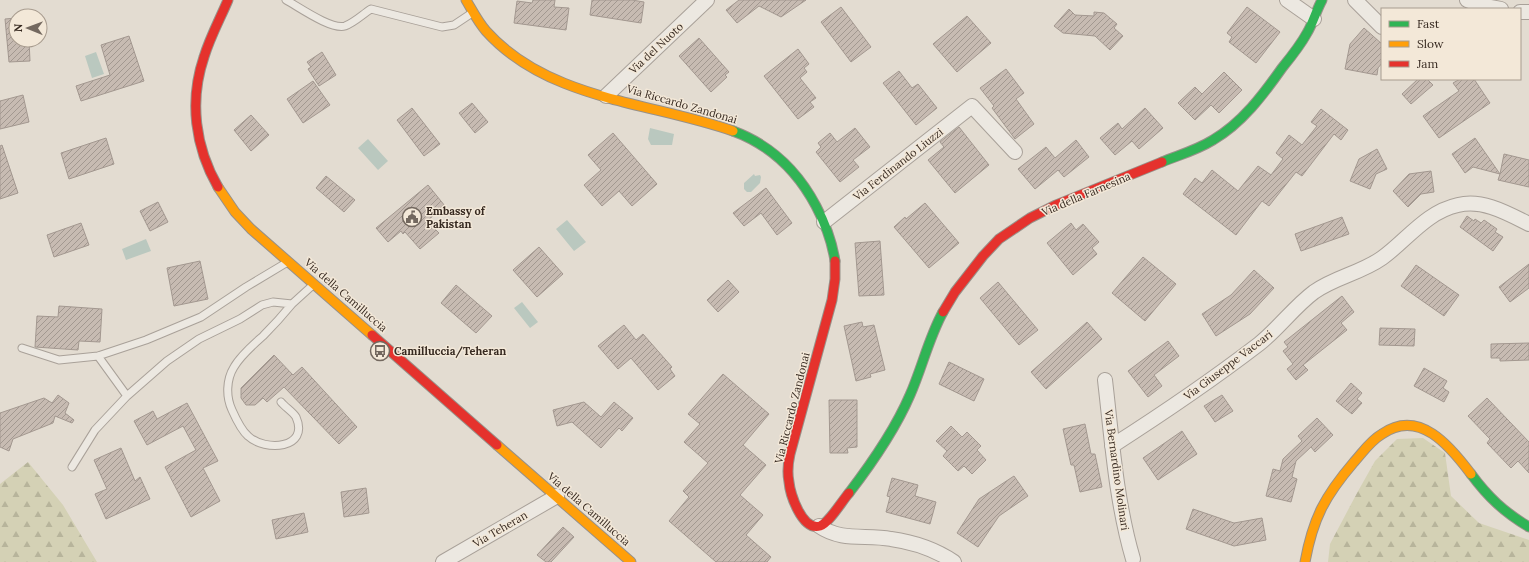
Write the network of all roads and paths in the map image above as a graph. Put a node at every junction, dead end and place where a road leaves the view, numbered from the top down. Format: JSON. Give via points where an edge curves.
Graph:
{"nodes":[{"id":1,"x":228,"y":0,"type":"edge"},
{"id":2,"x":286,"y":0,"type":"edge"},
{"id":3,"x":466,"y":0,"type":"edge"},
{"id":4,"x":707,"y":0,"type":"edge"},
{"id":5,"x":1287,"y":0,"type":"edge"},
{"id":6,"x":1322,"y":0,"type":"edge"},
{"id":7,"x":1355,"y":0,"type":"edge"},
{"id":8,"x":1467,"y":0,"type":"edge"},
{"id":9,"x":1497,"y":8,"type":"edge"},
{"id":10,"x":472,"y":13,"type":"junction"},
{"id":11,"x":1314,"y":19,"type":"junction"},
{"id":12,"x":1381,"y":26,"type":"edge"},
{"id":13,"x":606,"y":96,"type":"junction"},
{"id":14,"x":1015,"y":152,"type":"dead end"},
{"id":15,"x":824,"y":222,"type":"junction"},
{"id":16,"x":1529,"y":224,"type":"edge"},
{"id":17,"x":288,"y":262,"type":"junction"},
{"id":18,"x":314,"y":284,"type":"junction"},
{"id":19,"x":292,"y":304,"type":"junction"},
{"id":20,"x":22,"y":348,"type":"dead end"},
{"id":21,"x":98,"y":356,"type":"junction"},
{"id":22,"x":1105,"y":380,"type":"dead end"},
{"id":23,"x":127,"y":396,"type":"junction"},
{"id":24,"x":281,"y":402,"type":"dead end"},
{"id":25,"x":1112,"y":446,"type":"junction"},
{"id":26,"x":72,"y":467,"type":"dead end"},
{"id":27,"x":557,"y":496,"type":"junction"},
{"id":28,"x":819,"y":526,"type":"junction"},
{"id":29,"x":1529,"y":527,"type":"edge"},
{"id":30,"x":1132,"y":559,"type":"dead end"},
{"id":31,"x":443,"y":562,"type":"edge"},
{"id":32,"x":631,"y":562,"type":"edge"},
{"id":33,"x":954,"y":562,"type":"edge"},
{"id":34,"x":1305,"y":562,"type":"edge"}],
"edges":[{"from":1,"to":17,"type":"street","name":"Via della Camilluccia","via":[[197,78],[194,113],[197,133],[209,169],[226,201],[241,219]]},
{"from":2,"to":10,"type":"lane","via":[[338,26],[347,25],[371,9],[442,27],[454,25]]},
{"from":3,"to":10,"type":"street","name":"Via Riccardo Zandonai"},
{"from":4,"to":13,"type":"street","name":"Via del Nuoto"},
{"from":5,"to":11,"type":"street"},
{"from":6,"to":11,"type":"street","name":"Via della Farnesina"},
{"from":7,"to":12,"type":"street"},
{"from":8,"to":9,"type":"street"},
{"from":10,"to":13,"type":"street","name":"Via Riccardo Zandonai","via":[[503,48],[522,63],[558,82]]},
{"from":11,"to":28,"type":"street","name":"Via della Farnesina","via":[[1287,62],[1257,102],[1240,121],[1219,137],[1041,212],[999,239],[964,280],[948,305],[910,395],[882,447],[827,521]]},
{"from":13,"to":15,"type":"street","name":"Via Riccardo Zandonai","via":[[724,128],[762,144],[797,175]]},
{"from":14,"to":15,"type":"street","name":"Via Ferdinando Liuzzi","via":[[972,106]]},
{"from":15,"to":28,"type":"street","name":"Via Riccardo Zandonai","via":[[834,254],[834,295],[790,454],[788,475],[792,498],[801,514],[808,524]]},
{"from":16,"to":25,"type":"street","name":"Via Giuseppe Vaccari","via":[[1475,203],[1458,205],[1436,213],[1374,263],[1315,292],[1273,332],[1244,355]]},
{"from":17,"to":18,"type":"street","name":"Via della Camilluccia"},
{"from":17,"to":21,"type":"lane","via":[[201,317],[146,340]]},
{"from":18,"to":19,"type":"lane"},
{"from":18,"to":27,"type":"street","name":"Via della Camilluccia"},
{"from":19,"to":23,"type":"lane","via":[[273,302],[262,306],[199,339],[167,361]]},
{"from":19,"to":24,"type":"lane","via":[[234,367],[227,394],[237,420],[249,436],[262,444],[284,445],[298,435],[295,416]]},
{"from":20,"to":21,"type":"lane","via":[[59,360]]},
{"from":21,"to":23,"type":"lane"},
{"from":22,"to":25,"type":"street","name":"Via Bernardino Molinari"},
{"from":23,"to":26,"type":"lane","via":[[95,430]]},
{"from":25,"to":30,"type":"street","name":"Via Bernardino Molinari","via":[[1123,522]]},
{"from":27,"to":31,"type":"street","name":"Via Teheran"},
{"from":27,"to":32,"type":"street","name":"Via della Camilluccia"},
{"from":28,"to":33,"type":"street","via":[[835,535],[891,538],[927,548]]},
{"from":29,"to":34,"type":"street","via":[[1512,518],[1498,506],[1450,448],[1434,433],[1416,426],[1397,426],[1384,431],[1370,444],[1326,499],[1314,524]]}]}
